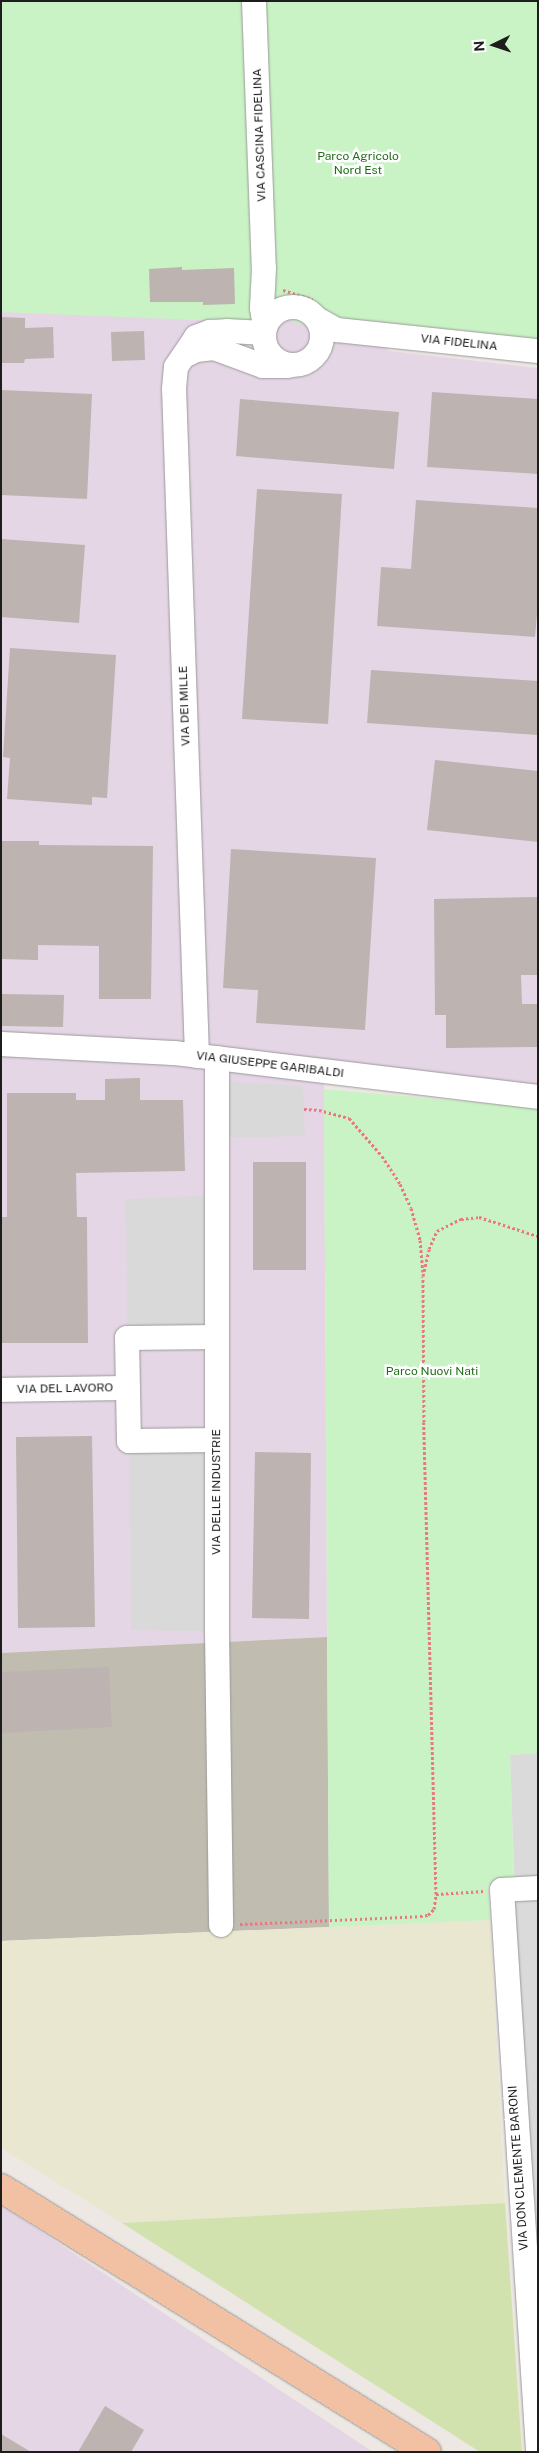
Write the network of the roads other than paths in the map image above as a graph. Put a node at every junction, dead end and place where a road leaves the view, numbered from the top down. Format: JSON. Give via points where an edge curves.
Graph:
{"nodes":[{"id":1,"x":254,"y":1,"type":"edge"},
{"id":2,"x":271,"y":277,"type":"junction"},
{"id":3,"x":311,"y":309,"type":"junction"},
{"id":4,"x":264,"y":330,"type":"junction"},
{"id":5,"x":381,"y":335,"type":"junction"},
{"id":6,"x":538,"y":351,"type":"edge"},
{"id":7,"x":180,"y":358,"type":"junction"},
{"id":8,"x":306,"y":360,"type":"junction"},
{"id":9,"x":1,"y":1044,"type":"edge"},
{"id":10,"x":207,"y":1057,"type":"junction"},
{"id":11,"x":538,"y":1097,"type":"edge"},
{"id":12,"x":217,"y":1336,"type":"junction"},
{"id":13,"x":128,"y":1388,"type":"junction"},
{"id":14,"x":1,"y":1390,"type":"edge"},
{"id":15,"x":217,"y":1440,"type":"junction"},
{"id":16,"x":538,"y":1888,"type":"edge"},
{"id":17,"x":221,"y":1925,"type":"road end"},
{"id":18,"x":1,"y":2188,"type":"edge"},
{"id":19,"x":537,"y":2448,"type":"edge"},
{"id":20,"x":427,"y":2452,"type":"edge"}],
"edges":[{"from":1,"to":2,"type":"street","name":"VIA CASCINA FIDELINA"},
{"from":2,"to":3,"type":"street","name":"VIA CASCINA FIDELINA","via":[[272,292],[280,299]]},
{"from":2,"to":4,"type":"street","name":"VIA CASCINA FIDELINA","via":[[262,308]]},
{"from":3,"to":4,"type":"street","via":[[282,309],[274,313]]},
{"from":3,"to":5,"type":"street","name":"VIA FIDELINA","via":[[337,330]]},
{"from":3,"to":8,"type":"street","via":[[322,327],[323,337]]},
{"from":4,"to":7,"type":"street","name":"VIA DEI MILLE","via":[[210,332],[196,337]]},
{"from":4,"to":8,"type":"street","via":[[264,342],[272,358],[279,363]]},
{"from":5,"to":6,"type":"street","name":"VIA FIDELINA"},
{"from":5,"to":8,"type":"street","name":"VIA FIDELINA","via":[[347,343]]},
{"from":7,"to":8,"type":"street","via":[[196,350],[214,348],[263,366]]},
{"from":7,"to":10,"type":"street","name":"VIA DEI MILLE","via":[[174,389]]},
{"from":9,"to":10,"type":"street","name":"VIA GIUSEPPE GARIBALDI"},
{"from":10,"to":11,"type":"street","name":"VIA GIUSEPPE GARIBALDI"},
{"from":10,"to":12,"type":"street","name":"VIA DELLE INDUSTRIE"},
{"from":12,"to":13,"type":"street","via":[[128,1338]]},
{"from":12,"to":15,"type":"street","name":"VIA DELLE INDUSTRIE"},
{"from":13,"to":14,"type":"street","name":"VIA DEL LAVORO"},
{"from":13,"to":15,"type":"street","via":[[129,1441]]},
{"from":15,"to":17,"type":"street","name":"VIA DELLE INDUSTRIE"},
{"from":16,"to":19,"type":"street","name":"VIA DON CLEMENTE BARONI","via":[[502,1890]]},
{"from":18,"to":20,"type":"main road"}]}
